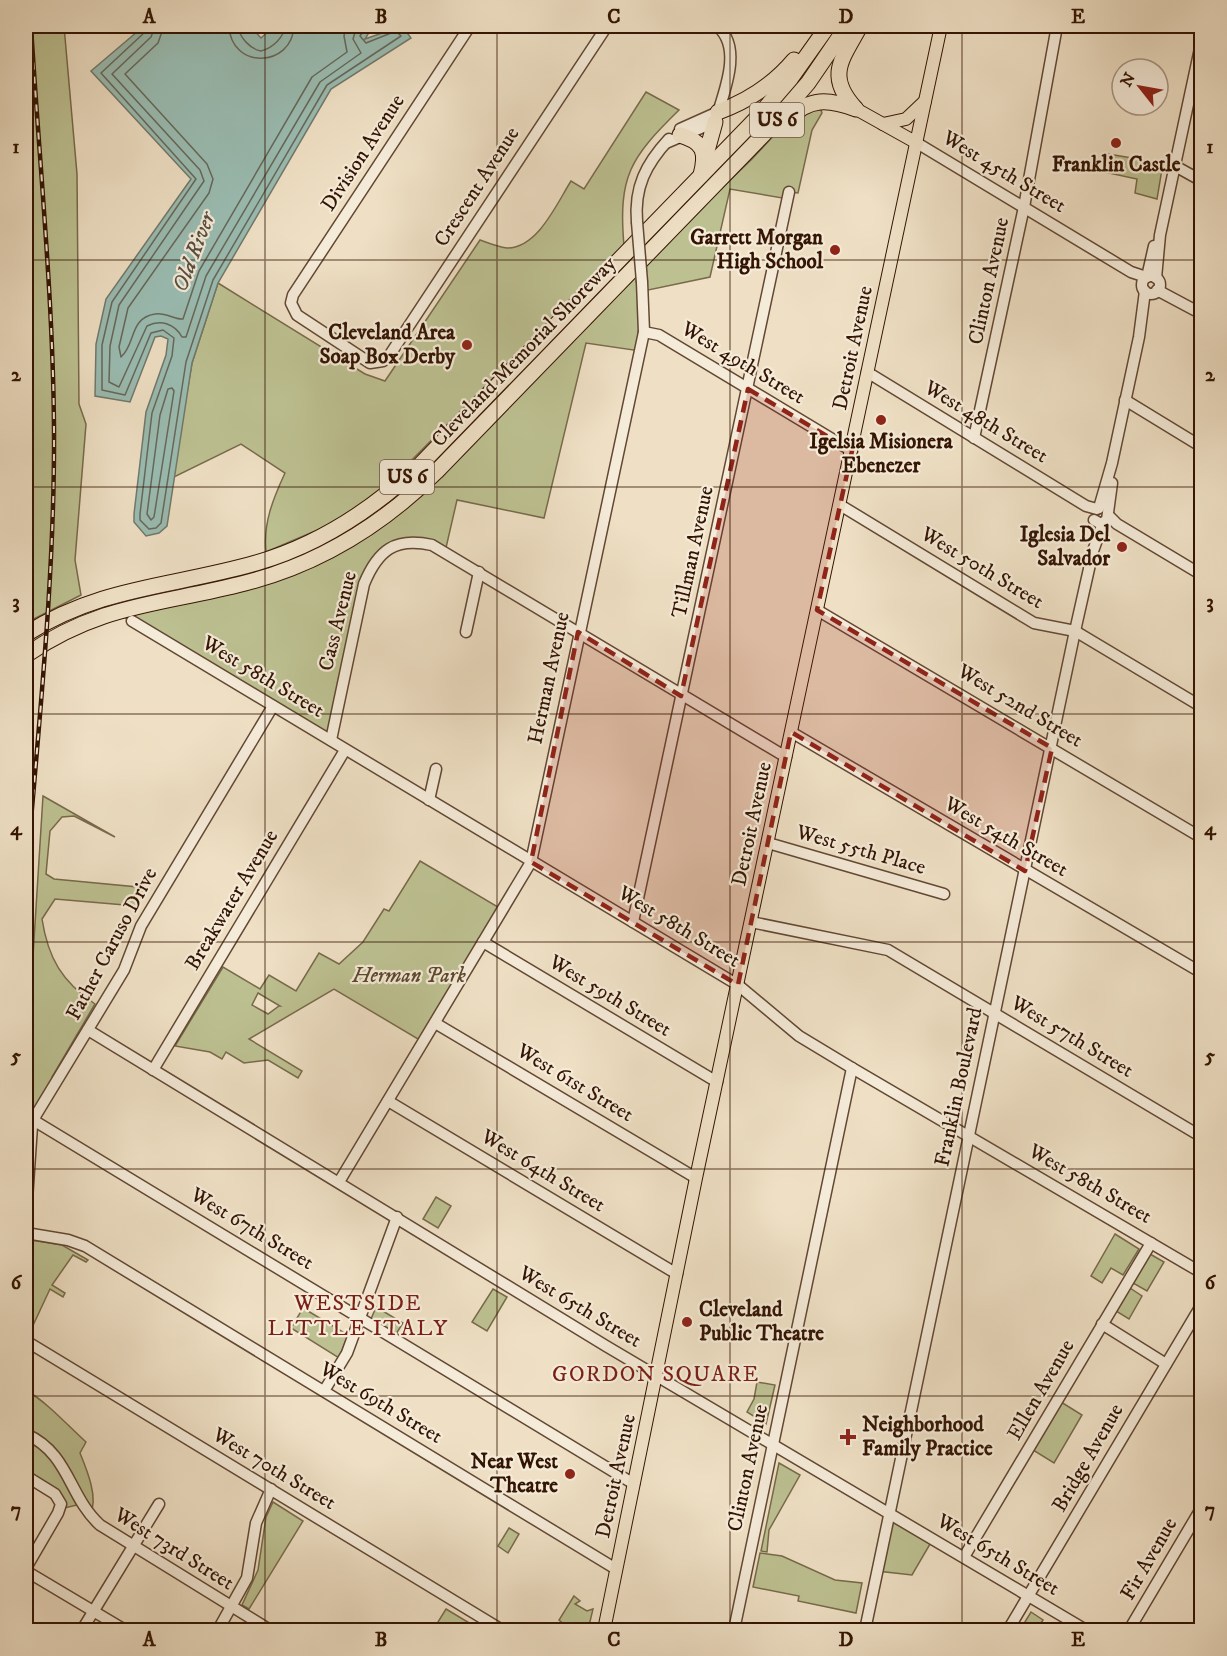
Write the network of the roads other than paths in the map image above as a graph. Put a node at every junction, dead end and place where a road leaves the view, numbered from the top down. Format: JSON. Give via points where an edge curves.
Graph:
{"nodes":[{"id":1,"x":470,"y":26,"type":"edge"},
{"id":2,"x":607,"y":26,"type":"edge"},
{"id":3,"x":717,"y":26,"type":"edge"},
{"id":4,"x":818,"y":26,"type":"edge"},
{"id":5,"x":828,"y":26,"type":"edge"},
{"id":6,"x":847,"y":26,"type":"edge"},
{"id":7,"x":860,"y":26,"type":"edge"},
{"id":8,"x":941,"y":26,"type":"edge"},
{"id":9,"x":1057,"y":26,"type":"edge"},
{"id":10,"x":1202,"y":39,"type":"edge"},
{"id":11,"x":926,"y":100,"type":"junction"},
{"id":12,"x":856,"y":109,"type":"junction"},
{"id":13,"x":717,"y":117,"type":"junction"},
{"id":14,"x":883,"y":124,"type":"junction"},
{"id":15,"x":680,"y":135,"type":"junction"},
{"id":16,"x":666,"y":143,"type":"junction"},
{"id":17,"x":917,"y":143,"type":"junction"},
{"id":18,"x":705,"y":158,"type":"junction"},
{"id":19,"x":1175,"y":166,"type":"junction"},
{"id":20,"x":700,"y":177,"type":"junction"},
{"id":21,"x":1202,"y":181,"type":"edge"},
{"id":22,"x":789,"y":192,"type":"dead end"},
{"id":23,"x":696,"y":205,"type":"junction"},
{"id":24,"x":1024,"y":207,"type":"junction"},
{"id":25,"x":1150,"y":284,"type":"junction"},
{"id":26,"x":1202,"y":314,"type":"edge"},
{"id":27,"x":644,"y":332,"type":"junction"},
{"id":28,"x":375,"y":363,"type":"joint"},
{"id":29,"x":867,"y":372,"type":"junction"},
{"id":30,"x":748,"y":389,"type":"junction"},
{"id":31,"x":1125,"y":399,"type":"junction"},
{"id":32,"x":974,"y":438,"type":"junction"},
{"id":33,"x":1202,"y":447,"type":"edge"},
{"id":34,"x":852,"y":451,"type":"junction"},
{"id":35,"x":840,"y":506,"type":"junction"},
{"id":36,"x":1099,"y":514,"type":"junction"},
{"id":37,"x":478,"y":572,"type":"junction"},
{"id":38,"x":1202,"y":575,"type":"edge"},
{"id":39,"x":817,"y":609,"type":"junction"},
{"id":40,"x":132,"y":621,"type":"dead end"},
{"id":41,"x":1076,"y":631,"type":"junction"},
{"id":42,"x":466,"y":632,"type":"dead end"},
{"id":43,"x":578,"y":632,"type":"junction"},
{"id":44,"x":26,"y":634,"type":"edge"},
{"id":45,"x":26,"y":655,"type":"edge"},
{"id":46,"x":681,"y":696,"type":"junction"},
{"id":47,"x":273,"y":706,"type":"junction"},
{"id":48,"x":1202,"y":707,"type":"edge"},
{"id":49,"x":791,"y":732,"type":"junction"},
{"id":50,"x":331,"y":740,"type":"junction"},
{"id":51,"x":1052,"y":748,"type":"junction"},
{"id":52,"x":345,"y":750,"type":"junction"},
{"id":53,"x":786,"y":757,"type":"junction"},
{"id":54,"x":436,"y":769,"type":"dead end"},
{"id":55,"x":429,"y":800,"type":"junction"},
{"id":56,"x":1202,"y":838,"type":"edge"},
{"id":57,"x":768,"y":843,"type":"junction"},
{"id":58,"x":531,"y":862,"type":"junction"},
{"id":59,"x":1025,"y":871,"type":"junction"},
{"id":60,"x":945,"y":894,"type":"dead end"},
{"id":61,"x":633,"y":922,"type":"junction"},
{"id":62,"x":751,"y":922,"type":"junction"},
{"id":63,"x":483,"y":942,"type":"junction"},
{"id":64,"x":1202,"y":973,"type":"edge"},
{"id":65,"x":738,"y":985,"type":"junction"},
{"id":66,"x":995,"y":1014,"type":"junction"},
{"id":67,"x":435,"y":1023,"type":"junction"},
{"id":68,"x":88,"y":1030,"type":"junction"},
{"id":69,"x":852,"y":1068,"type":"junction"},
{"id":70,"x":153,"y":1070,"type":"junction"},
{"id":71,"x":717,"y":1082,"type":"junction"},
{"id":72,"x":388,"y":1101,"type":"junction"},
{"id":73,"x":33,"y":1120,"type":"junction"},
{"id":74,"x":968,"y":1136,"type":"junction"},
{"id":75,"x":1202,"y":1137,"type":"edge"},
{"id":76,"x":696,"y":1178,"type":"junction"},
{"id":77,"x":339,"y":1182,"type":"junction"},
{"id":78,"x":26,"y":1214,"type":"edge"},
{"id":79,"x":397,"y":1217,"type":"junction"},
{"id":80,"x":26,"y":1233,"type":"edge"},
{"id":81,"x":1151,"y":1243,"type":"junction"},
{"id":82,"x":1202,"y":1273,"type":"edge"},
{"id":83,"x":677,"y":1274,"type":"junction"},
{"id":84,"x":1202,"y":1304,"type":"edge"},
{"id":85,"x":359,"y":1317,"type":"junction"},
{"id":86,"x":1102,"y":1324,"type":"junction"},
{"id":87,"x":26,"y":1341,"type":"edge"},
{"id":88,"x":1166,"y":1364,"type":"junction"},
{"id":89,"x":657,"y":1376,"type":"junction"},
{"id":90,"x":324,"y":1391,"type":"junction"},
{"id":91,"x":26,"y":1434,"type":"edge"},
{"id":92,"x":773,"y":1444,"type":"junction"},
{"id":93,"x":26,"y":1476,"type":"edge"},
{"id":94,"x":634,"y":1484,"type":"junction"},
{"id":95,"x":271,"y":1490,"type":"junction"},
{"id":96,"x":159,"y":1504,"type":"dead end"},
{"id":97,"x":1202,"y":1507,"type":"edge"},
{"id":98,"x":889,"y":1513,"type":"junction"},
{"id":99,"x":133,"y":1547,"type":"junction"},
{"id":100,"x":964,"y":1557,"type":"junction"},
{"id":101,"x":616,"y":1569,"type":"junction"},
{"id":102,"x":26,"y":1570,"type":"edge"},
{"id":103,"x":1028,"y":1597,"type":"junction"},
{"id":104,"x":232,"y":1608,"type":"junction"},
{"id":105,"x":94,"y":1612,"type":"junction"},
{"id":106,"x":82,"y":1630,"type":"edge"},
{"id":107,"x":125,"y":1630,"type":"edge"},
{"id":108,"x":218,"y":1630,"type":"edge"},
{"id":109,"x":270,"y":1630,"type":"edge"},
{"id":110,"x":502,"y":1630,"type":"edge"},
{"id":111,"x":604,"y":1630,"type":"edge"},
{"id":112,"x":734,"y":1630,"type":"edge"},
{"id":113,"x":865,"y":1630,"type":"edge"},
{"id":114,"x":1008,"y":1630,"type":"edge"},
{"id":115,"x":1086,"y":1630,"type":"edge"},
{"id":116,"x":1129,"y":1630,"type":"edge"}],
"edges":[{"from":1,"to":28,"type":"street","name":"Division Avenue","via":[[293,295],[291,303],[297,315]]},
{"from":2,"to":28,"type":"street","name":"Crescent Avenue","via":[[389,356]]},
{"from":3,"to":13,"type":"street","via":[[728,41],[730,55]]},
{"from":4,"to":13,"type":"highway","via":[[794,61],[775,80]]},
{"from":5,"to":20,"type":"highway","name":"Cleveland Memorial Shoreway","number":"US 6","via":[[783,89]]},
{"from":6,"to":23,"type":"highway","name":"Cleveland Memorial Shoreway","number":"US 6","via":[[796,99]]},
{"from":7,"to":12,"type":"highway","via":[[838,74],[842,92]]},
{"from":8,"to":11,"type":"main road","name":"Detroit Avenue"},
{"from":9,"to":24,"type":"street","name":"Clinton Avenue"},
{"from":10,"to":19,"type":"street","name":"Franklin Boulevard"},
{"from":11,"to":14,"type":"main road","via":[[906,120]]},
{"from":11,"to":17,"type":"main road","name":"Detroit Avenue"},
{"from":12,"to":14,"type":"main road","name":"West 45th Street"},
{"from":12,"to":23,"type":"highway","via":[[829,100],[802,107],[751,159]]},
{"from":13,"to":15,"type":"street","name":"Herman Avenue"},
{"from":13,"to":16,"type":"street","name":"Herman Avenue","via":[[684,126]]},
{"from":13,"to":18,"type":"highway"},
{"from":14,"to":17,"type":"main road","name":"West 45th Street"},
{"from":15,"to":16,"type":"street","name":"Herman Avenue"},
{"from":15,"to":18,"type":"highway","via":[[696,142]]},
{"from":16,"to":27,"type":"street","name":"Herman Avenue","bridge":true,"via":[[650,160],[636,204]]},
{"from":17,"to":24,"type":"street","name":"West 45th Street"},
{"from":17,"to":29,"type":"main road","name":"Detroit Avenue"},
{"from":18,"to":20,"type":"highway"},
{"from":19,"to":21,"type":"street"},
{"from":19,"to":25,"type":"street","name":"Franklin Boulevard","via":[[1154,247]]},
{"from":20,"to":44,"type":"highway","name":"Cleveland Memorial Shoreway","number":"US 6","via":[[420,465],[362,513],[321,537],[271,558],[111,594],[73,608]]},
{"from":22,"to":30,"type":"street","name":"Tillman Avenue"},
{"from":23,"to":45,"type":"highway","name":"Cleveland Memorial Shoreway","number":"US 6","via":[[436,472],[406,501],[362,533],[311,561],[272,576],[96,617]]},
{"from":24,"to":25,"type":"street","name":"West 45th Street"},
{"from":24,"to":32,"type":"street","name":"Clinton Avenue"},
{"from":25,"to":26,"type":"street","name":"West 45th Street"},
{"from":25,"to":31,"type":"street","name":"Franklin Boulevard"},
{"from":27,"to":30,"type":"street","name":"West 49th Street","via":[[659,335]]},
{"from":27,"to":43,"type":"street","name":"Herman Avenue"},
{"from":29,"to":32,"type":"street","name":"West 48th Street"},
{"from":29,"to":34,"type":"main road","name":"Detroit Avenue"},
{"from":30,"to":34,"type":"street","name":"West 49th Street"},
{"from":30,"to":46,"type":"street","name":"Tillman Avenue"},
{"from":31,"to":33,"type":"street"},
{"from":31,"to":36,"type":"street","name":"Franklin Boulevard","via":[[1112,463],[1115,467]]},
{"from":32,"to":36,"type":"street","name":"West 48th Street"},
{"from":34,"to":35,"type":"main road","name":"Detroit Avenue"},
{"from":35,"to":39,"type":"main road","name":"Detroit Avenue"},
{"from":35,"to":41,"type":"street","name":"West 50th Street","via":[[1034,622]]},
{"from":36,"to":38,"type":"street","name":"West 48th Street"},
{"from":36,"to":41,"type":"street","name":"Franklin Boulevard"},
{"from":37,"to":42,"type":"street"},
{"from":37,"to":43,"type":"street"},
{"from":37,"to":50,"type":"street","name":"Cass Avenue","via":[[432,545],[418,542],[403,543],[386,551],[371,566]]},
{"from":39,"to":49,"type":"main road","name":"Detroit Avenue"},
{"from":39,"to":51,"type":"street","name":"West 52nd Street"},
{"from":40,"to":47,"type":"street","name":"West 58th Street"},
{"from":41,"to":48,"type":"street","name":"West 50th Street"},
{"from":41,"to":51,"type":"street","name":"Franklin Boulevard"},
{"from":43,"to":46,"type":"street"},
{"from":43,"to":58,"type":"street","name":"Herman Avenue"},
{"from":46,"to":53,"type":"street"},
{"from":46,"to":61,"type":"street","name":"Tillman Avenue"},
{"from":47,"to":50,"type":"street","name":"West 58th Street"},
{"from":47,"to":68,"type":"street","name":"Father Caruso Drive","via":[[141,926],[124,970]]},
{"from":49,"to":53,"type":"main road","name":"Detroit Avenue"},
{"from":49,"to":59,"type":"street","name":"West 54th Street"},
{"from":50,"to":52,"type":"street","name":"West 58th Street"},
{"from":51,"to":56,"type":"street","name":"West 52nd Street"},
{"from":51,"to":59,"type":"street","name":"Franklin Boulevard"},
{"from":52,"to":55,"type":"street","name":"West 58th Street"},
{"from":52,"to":70,"type":"street","name":"Breakwater Avenue"},
{"from":53,"to":57,"type":"main road","name":"Detroit Avenue"},
{"from":54,"to":55,"type":"street"},
{"from":55,"to":58,"type":"street","name":"West 58th Street"},
{"from":57,"to":60,"type":"street","name":"West 55th Place"},
{"from":57,"to":62,"type":"main road","name":"Detroit Avenue"},
{"from":58,"to":61,"type":"street","name":"West 58th Street"},
{"from":58,"to":63,"type":"street","name":"Herman Avenue"},
{"from":59,"to":64,"type":"street","name":"West 54th Street"},
{"from":59,"to":66,"type":"street","name":"Franklin Boulevard"},
{"from":61,"to":65,"type":"street","name":"West 58th Street"},
{"from":62,"to":65,"type":"main road","name":"Detroit Avenue"},
{"from":62,"to":66,"type":"street","name":"West 57th Street","via":[[888,950]]},
{"from":63,"to":67,"type":"street","name":"Herman Avenue"},
{"from":63,"to":71,"type":"street","name":"West 59th Street"},
{"from":65,"to":69,"type":"street","name":"West 58th Street","via":[[799,1036]]},
{"from":65,"to":71,"type":"main road","name":"Detroit Avenue"},
{"from":66,"to":74,"type":"street","name":"Franklin Boulevard"},
{"from":66,"to":75,"type":"street","name":"West 57th Street"},
{"from":67,"to":72,"type":"street","name":"Herman Avenue"},
{"from":67,"to":76,"type":"street","name":"West 61st Street"},
{"from":68,"to":70,"type":"street","name":"West 65th Street"},
{"from":68,"to":73,"type":"street","name":"Father Caruso Drive"},
{"from":69,"to":74,"type":"street","name":"West 58th Street"},
{"from":69,"to":92,"type":"street","name":"Clinton Avenue"},
{"from":70,"to":77,"type":"street","name":"West 65th Street"},
{"from":71,"to":76,"type":"main road","name":"Detroit Avenue"},
{"from":72,"to":77,"type":"street","name":"Herman Avenue"},
{"from":72,"to":83,"type":"street","name":"West 64th Street"},
{"from":73,"to":78,"type":"street","name":"Father Caruso Drive"},
{"from":73,"to":85,"type":"street","name":"West 67th Street"},
{"from":74,"to":81,"type":"street","name":"West 58th Street"},
{"from":74,"to":98,"type":"street","name":"Franklin Boulevard"},
{"from":76,"to":83,"type":"main road","name":"Detroit Avenue"},
{"from":77,"to":79,"type":"street","name":"West 65th Street"},
{"from":79,"to":85,"type":"street"},
{"from":79,"to":89,"type":"street","name":"West 65th Street"},
{"from":80,"to":90,"type":"street","name":"West 69th Street","via":[[86,1246]]},
{"from":81,"to":82,"type":"street","name":"West 58th Street"},
{"from":81,"to":86,"type":"street","name":"Ellen Avenue"},
{"from":83,"to":89,"type":"main road","name":"Detroit Avenue"},
{"from":84,"to":88,"type":"street","name":"Bridge Avenue"},
{"from":85,"to":90,"type":"street","via":[[347,1353]]},
{"from":85,"to":94,"type":"street","name":"West 67th Street"},
{"from":86,"to":88,"type":"street"},
{"from":86,"to":100,"type":"street","name":"Ellen Avenue"},
{"from":87,"to":95,"type":"street","name":"West 70th Street"},
{"from":88,"to":103,"type":"street","name":"Bridge Avenue"},
{"from":89,"to":92,"type":"street","name":"West 65th Street"},
{"from":89,"to":94,"type":"main road","name":"Detroit Avenue"},
{"from":90,"to":101,"type":"street","name":"West 69th Street"},
{"from":91,"to":99,"type":"street","name":"West 73rd Street","via":[[57,1457],[94,1521]]},
{"from":92,"to":98,"type":"street","name":"West 65th Street"},
{"from":92,"to":112,"type":"street","name":"Clinton Avenue"},
{"from":93,"to":102,"type":"street","via":[[55,1494],[61,1504]]},
{"from":94,"to":101,"type":"main road","name":"Detroit Avenue"},
{"from":95,"to":104,"type":"street","via":[[256,1522],[247,1578]]},
{"from":95,"to":110,"type":"street","name":"West 70th Street"},
{"from":96,"to":99,"type":"street"},
{"from":97,"to":116,"type":"street","name":"Fir Avenue"},
{"from":98,"to":100,"type":"street","name":"West 65th Street"},
{"from":98,"to":113,"type":"street","name":"Franklin Boulevard"},
{"from":99,"to":104,"type":"street","name":"West 73rd Street"},
{"from":99,"to":105,"type":"street"},
{"from":100,"to":103,"type":"street","name":"West 65th Street"},
{"from":101,"to":111,"type":"main road","name":"Detroit Avenue"},
{"from":102,"to":105,"type":"street"},
{"from":103,"to":114,"type":"street","name":"Bridge Avenue"},
{"from":103,"to":115,"type":"street","name":"West 65th Street"},
{"from":104,"to":108,"type":"street"},
{"from":104,"to":109,"type":"street","name":"West 73rd Street"},
{"from":105,"to":106,"type":"street"},
{"from":105,"to":107,"type":"street"}]}
